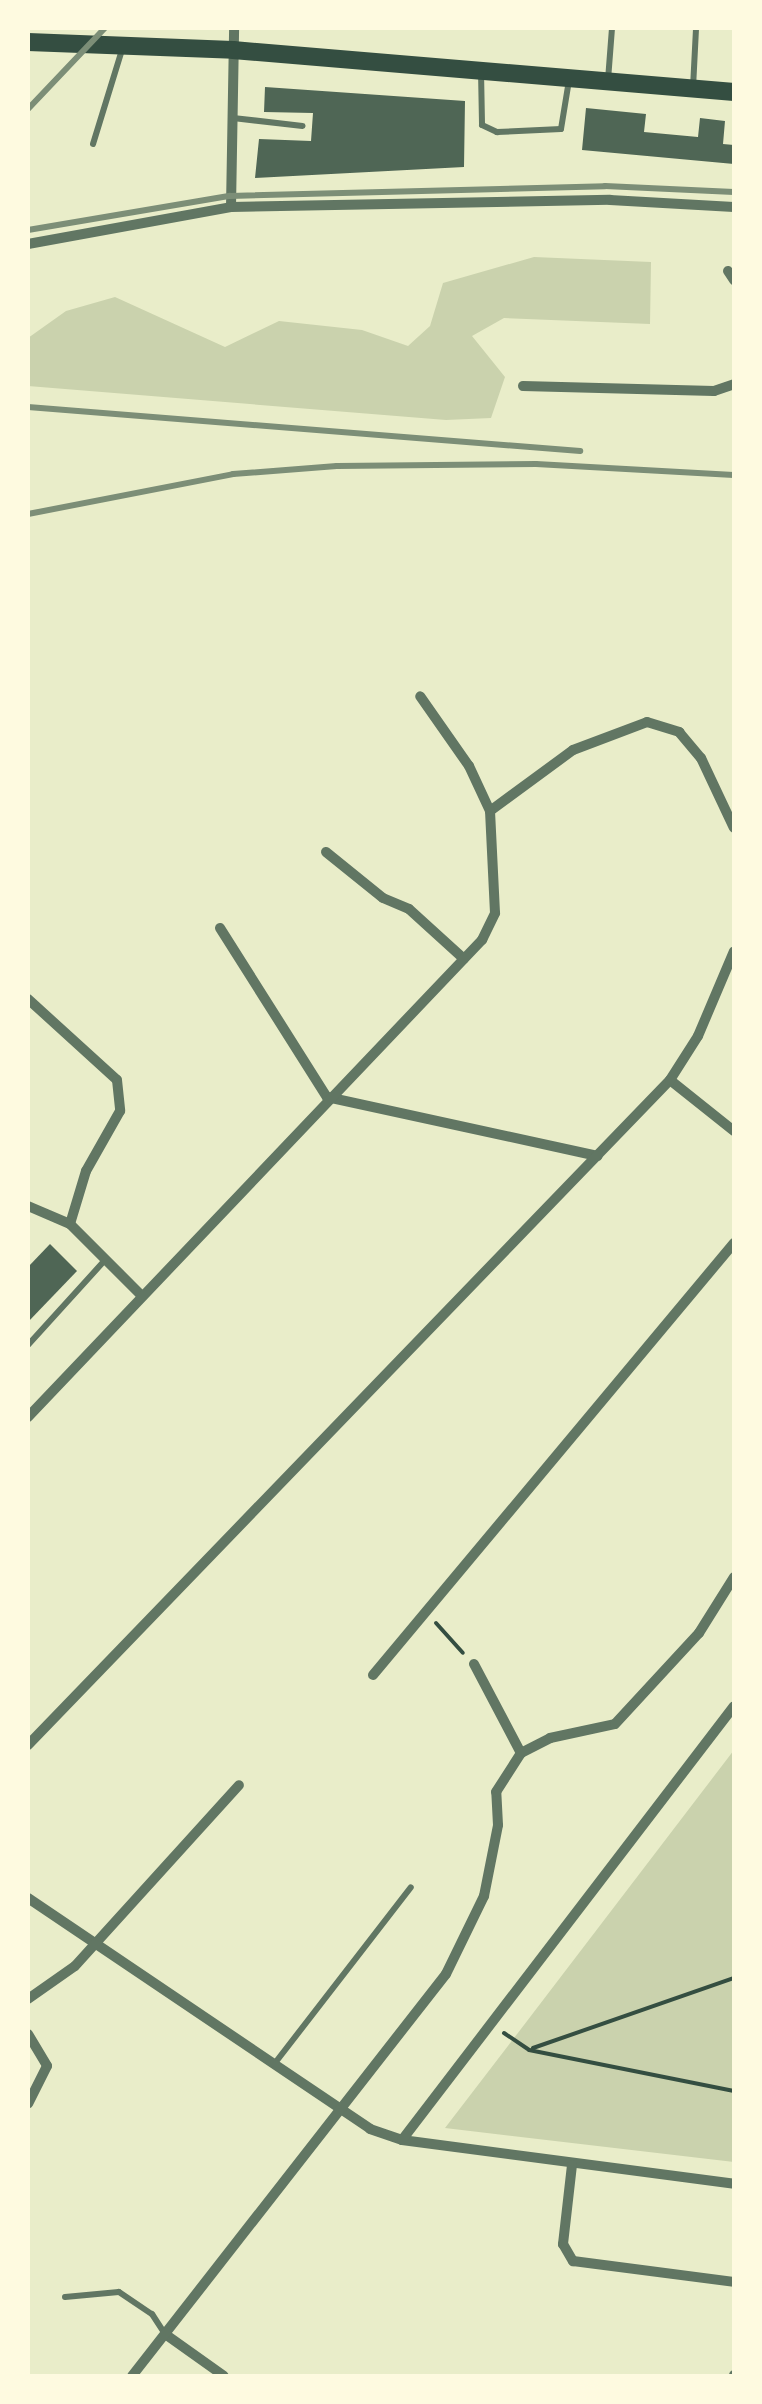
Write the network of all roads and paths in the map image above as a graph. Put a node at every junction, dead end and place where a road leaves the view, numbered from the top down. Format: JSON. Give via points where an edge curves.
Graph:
{"nodes":[{"id":1,"x":234,"y":28,"type":"edge"},
{"id":2,"x":612,"y":28,"type":"edge"},
{"id":3,"x":696,"y":28,"type":"edge"},
{"id":4,"x":28,"y":42,"type":"edge"},
{"id":5,"x":124,"y":44,"type":"junction"},
{"id":6,"x":233,"y":50,"type":"junction"},
{"id":7,"x":482,"y":70,"type":"junction"},
{"id":8,"x":570,"y":77,"type":"junction"},
{"id":9,"x":608,"y":81,"type":"junction"},
{"id":10,"x":693,"y":89,"type":"junction"},
{"id":11,"x":734,"y":92,"type":"edge"},
{"id":12,"x":233,"y":118,"type":"junction"},
{"id":13,"x":302,"y":126,"type":"dead end"},
{"id":14,"x":93,"y":144,"type":"dead end"},
{"id":15,"x":230,"y":206,"type":"junction"},
{"id":16,"x":734,"y":206,"type":"edge"},
{"id":17,"x":28,"y":244,"type":"edge"},
{"id":18,"x":734,"y":384,"type":"edge"},
{"id":19,"x":522,"y":386,"type":"dead end"},
{"id":20,"x":420,"y":696,"type":"dead end"},
{"id":21,"x":490,"y":811,"type":"junction"},
{"id":22,"x":734,"y":828,"type":"edge"},
{"id":23,"x":326,"y":852,"type":"dead end"},
{"id":24,"x":220,"y":928,"type":"dead end"},
{"id":25,"x":734,"y":951,"type":"edge"},
{"id":26,"x":464,"y":959,"type":"junction"},
{"id":27,"x":28,"y":1000,"type":"edge"},
{"id":28,"x":670,"y":1080,"type":"junction"},
{"id":29,"x":326,"y":1097,"type":"junction"},
{"id":30,"x":734,"y":1131,"type":"edge"},
{"id":31,"x":598,"y":1156,"type":"junction"},
{"id":32,"x":28,"y":1206,"type":"edge"},
{"id":33,"x":70,"y":1224,"type":"junction"},
{"id":34,"x":734,"y":1243,"type":"edge"},
{"id":35,"x":106,"y":1259,"type":"junction"},
{"id":36,"x":142,"y":1295,"type":"junction"},
{"id":37,"x":28,"y":1345,"type":"edge"},
{"id":38,"x":28,"y":1417,"type":"edge"},
{"id":39,"x":734,"y":1577,"type":"edge"},
{"id":40,"x":426,"y":1612,"type":"junction"},
{"id":41,"x":474,"y":1664,"type":"joint"},
{"id":42,"x":373,"y":1674,"type":"dead end"},
{"id":43,"x":734,"y":1706,"type":"edge"},
{"id":44,"x":28,"y":1745,"type":"edge"},
{"id":45,"x":521,"y":1752,"type":"junction"},
{"id":46,"x":239,"y":1786,"type":"dead end"},
{"id":47,"x":410,"y":1887,"type":"dead end"},
{"id":48,"x":28,"y":1898,"type":"edge"},
{"id":49,"x":93,"y":1942,"type":"junction"},
{"id":50,"x":734,"y":1978,"type":"edge"},
{"id":51,"x":28,"y":1999,"type":"edge"},
{"id":52,"x":493,"y":2021,"type":"junction"},
{"id":53,"x":28,"y":2034,"type":"edge"},
{"id":54,"x":529,"y":2050,"type":"junction"},
{"id":55,"x":275,"y":2063,"type":"junction"},
{"id":56,"x":734,"y":2091,"type":"edge"},
{"id":57,"x":28,"y":2104,"type":"edge"},
{"id":58,"x":344,"y":2110,"type":"junction"},
{"id":59,"x":402,"y":2140,"type":"junction"},
{"id":60,"x":572,"y":2166,"type":"junction"},
{"id":61,"x":734,"y":2184,"type":"edge"},
{"id":62,"x":734,"y":2282,"type":"edge"},
{"id":63,"x":65,"y":2297,"type":"dead end"},
{"id":64,"x":165,"y":2334,"type":"junction"},
{"id":65,"x":132,"y":2376,"type":"edge"},
{"id":66,"x":224,"y":2376,"type":"edge"}],
"edges":[{"from":1,"to":6,"type":"street"},
{"from":2,"to":9,"type":"lane"},
{"from":3,"to":10,"type":"lane"},
{"from":4,"to":5,"type":"main road"},
{"from":5,"to":6,"type":"main road"},
{"from":5,"to":14,"type":"lane"},
{"from":6,"to":7,"type":"main road"},
{"from":6,"to":12,"type":"street"},
{"from":7,"to":8,"type":"main road"},
{"from":7,"to":8,"type":"lane","via":[[482,125],[497,132],[561,129]]},
{"from":8,"to":9,"type":"main road"},
{"from":9,"to":10,"type":"main road"},
{"from":10,"to":11,"type":"main road"},
{"from":12,"to":13,"type":"lane"},
{"from":12,"to":15,"type":"street"},
{"from":15,"to":16,"type":"street","via":[[610,200]]},
{"from":15,"to":17,"type":"street"},
{"from":18,"to":19,"type":"street","via":[[714,391]]},
{"from":20,"to":21,"type":"street","via":[[469,766]]},
{"from":21,"to":22,"type":"street","via":[[573,750],[647,722],[678,732],[700,758]]},
{"from":21,"to":26,"type":"street","via":[[495,913]]},
{"from":23,"to":26,"type":"street","via":[[383,898],[410,909]]},
{"from":24,"to":29,"type":"street"},
{"from":25,"to":28,"type":"street"},
{"from":26,"to":29,"type":"street"},
{"from":27,"to":33,"type":"street","via":[[117,1080],[120,1112],[86,1172]]},
{"from":28,"to":30,"type":"street"},
{"from":28,"to":31,"type":"street"},
{"from":29,"to":31,"type":"street"},
{"from":29,"to":36,"type":"street"},
{"from":31,"to":44,"type":"street"},
{"from":32,"to":33,"type":"street"},
{"from":33,"to":35,"type":"street"},
{"from":34,"to":40,"type":"street"},
{"from":35,"to":36,"type":"street"},
{"from":35,"to":37,"type":"lane"},
{"from":36,"to":38,"type":"street"},
{"from":39,"to":45,"type":"street","via":[[699,1633],[615,1724],[550,1738]]},
{"from":40,"to":41,"type":"path"},
{"from":40,"to":42,"type":"street"},
{"from":41,"to":45,"type":"street"},
{"from":43,"to":52,"type":"street"},
{"from":45,"to":58,"type":"street","via":[[496,1792],[493,1860],[471,1930]]},
{"from":46,"to":49,"type":"street"},
{"from":47,"to":55,"type":"lane"},
{"from":48,"to":49,"type":"street"},
{"from":49,"to":51,"type":"street","via":[[75,1966]]},
{"from":49,"to":55,"type":"street"},
{"from":50,"to":54,"type":"path"},
{"from":52,"to":54,"type":"path"},
{"from":52,"to":59,"type":"street"},
{"from":53,"to":57,"type":"street","via":[[47,2066]]},
{"from":54,"to":56,"type":"path"},
{"from":55,"to":58,"type":"street"},
{"from":58,"to":59,"type":"street"},
{"from":58,"to":64,"type":"street"},
{"from":59,"to":60,"type":"street"},
{"from":60,"to":61,"type":"street"},
{"from":60,"to":62,"type":"street","via":[[563,2244],[573,2261]]},
{"from":63,"to":64,"type":"lane","via":[[118,2292],[152,2314]]},
{"from":64,"to":65,"type":"street"},
{"from":64,"to":66,"type":"street"}]}
